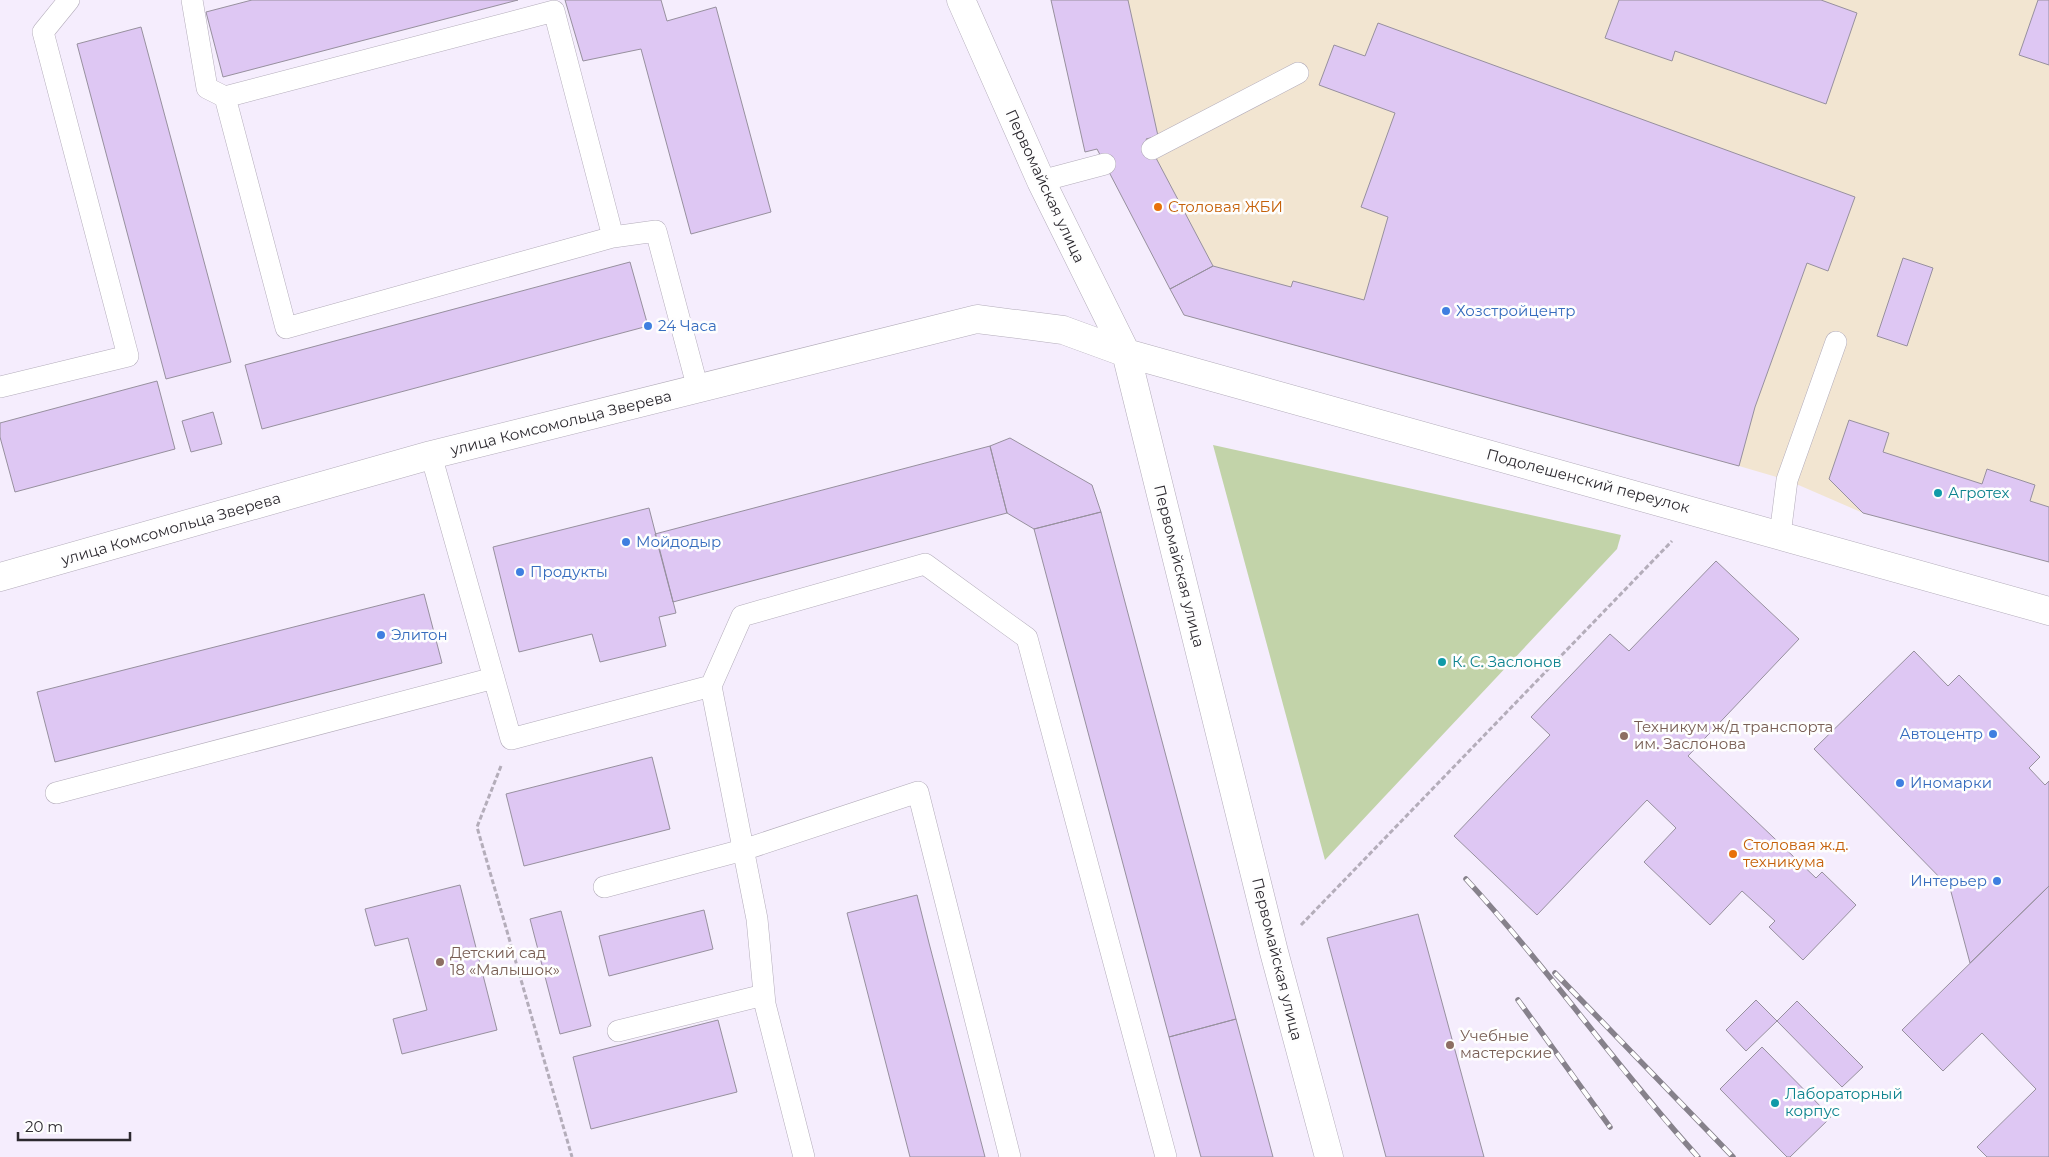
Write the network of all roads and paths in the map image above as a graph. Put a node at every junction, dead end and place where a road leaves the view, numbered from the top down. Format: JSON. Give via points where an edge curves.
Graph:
{"nodes":[{"id":1,"x":69,"y":0,"type":"edge"},
{"id":2,"x":192,"y":0,"type":"edge"},
{"id":3,"x":961,"y":0,"type":"edge"},
{"id":4,"x":1298,"y":73,"type":"dead end"},
{"id":5,"x":225,"y":97,"type":"junction"},
{"id":6,"x":1152,"y":149,"type":"dead end"},
{"id":7,"x":1105,"y":164,"type":"dead end"},
{"id":8,"x":1041,"y":181,"type":"junction"},
{"id":9,"x":613,"y":237,"type":"junction"},
{"id":10,"x":1836,"y":342,"type":"dead end"},
{"id":11,"x":1126,"y":353,"type":"junction"},
{"id":12,"x":0,"y":387,"type":"edge"},
{"id":13,"x":698,"y":389,"type":"junction"},
{"id":14,"x":431,"y":455,"type":"junction"},
{"id":15,"x":1697,"y":511,"type":"junction"},
{"id":16,"x":1780,"y":535,"type":"junction"},
{"id":17,"x":0,"y":577,"type":"edge"},
{"id":18,"x":2049,"y":611,"type":"edge"},
{"id":19,"x":494,"y":678,"type":"junction"},
{"id":20,"x":711,"y":686,"type":"junction"},
{"id":21,"x":511,"y":739,"type":"junction"},
{"id":22,"x":56,"y":793,"type":"dead end"},
{"id":23,"x":743,"y":850,"type":"junction"},
{"id":24,"x":604,"y":887,"type":"dead end"},
{"id":25,"x":1274,"y":952,"type":"junction"},
{"id":26,"x":764,"y":995,"type":"junction"},
{"id":27,"x":618,"y":1031,"type":"dead end"},
{"id":28,"x":572,"y":1157,"type":"edge"},
{"id":29,"x":804,"y":1157,"type":"edge"},
{"id":30,"x":1010,"y":1157,"type":"edge"},
{"id":31,"x":1166,"y":1157,"type":"edge"},
{"id":32,"x":1329,"y":1157,"type":"edge"}],
"edges":[{"from":1,"to":12,"type":"lane","via":[[43,32],[128,356]]},
{"from":2,"to":5,"type":"lane","via":[[207,88]]},
{"from":3,"to":8,"type":"street","name":"Первомайская улица"},
{"from":4,"to":6,"type":"lane"},
{"from":5,"to":9,"type":"lane","via":[[554,11]]},
{"from":5,"to":9,"type":"lane","via":[[286,328]]},
{"from":7,"to":8,"type":"lane"},
{"from":8,"to":11,"type":"street","name":"Первомайская улица"},
{"from":9,"to":13,"type":"lane","via":[[656,231]]},
{"from":10,"to":16,"type":"lane","via":[[1787,480]]},
{"from":11,"to":13,"type":"street","name":"улица Комсомольца Зверева","via":[[1063,330],[977,320]]},
{"from":11,"to":15,"type":"street","name":"Подолешенский переулок"},
{"from":11,"to":25,"type":"street","name":"Первомайская улица"},
{"from":13,"to":14,"type":"street","name":"улица Комсомольца Зверева"},
{"from":14,"to":17,"type":"street","name":"улица Комсомольца Зверева"},
{"from":14,"to":19,"type":"lane"},
{"from":15,"to":16,"type":"street","name":"Подолешенский переулок"},
{"from":15,"to":25,"type":"path","via":[[1656,559]]},
{"from":16,"to":18,"type":"street","name":"Подолешенский переулок"},
{"from":19,"to":21,"type":"lane"},
{"from":19,"to":22,"type":"lane"},
{"from":20,"to":21,"type":"lane"},
{"from":20,"to":23,"type":"lane"},
{"from":20,"to":31,"type":"lane","via":[[742,616],[925,564],[1027,638]]},
{"from":21,"to":28,"type":"path","via":[[477,827]]},
{"from":23,"to":24,"type":"lane"},
{"from":23,"to":26,"type":"lane","via":[[757,919]]},
{"from":23,"to":30,"type":"lane","via":[[918,792]]},
{"from":25,"to":32,"type":"street","name":"Первомайская улица"},
{"from":26,"to":27,"type":"lane"},
{"from":26,"to":29,"type":"lane"}]}
